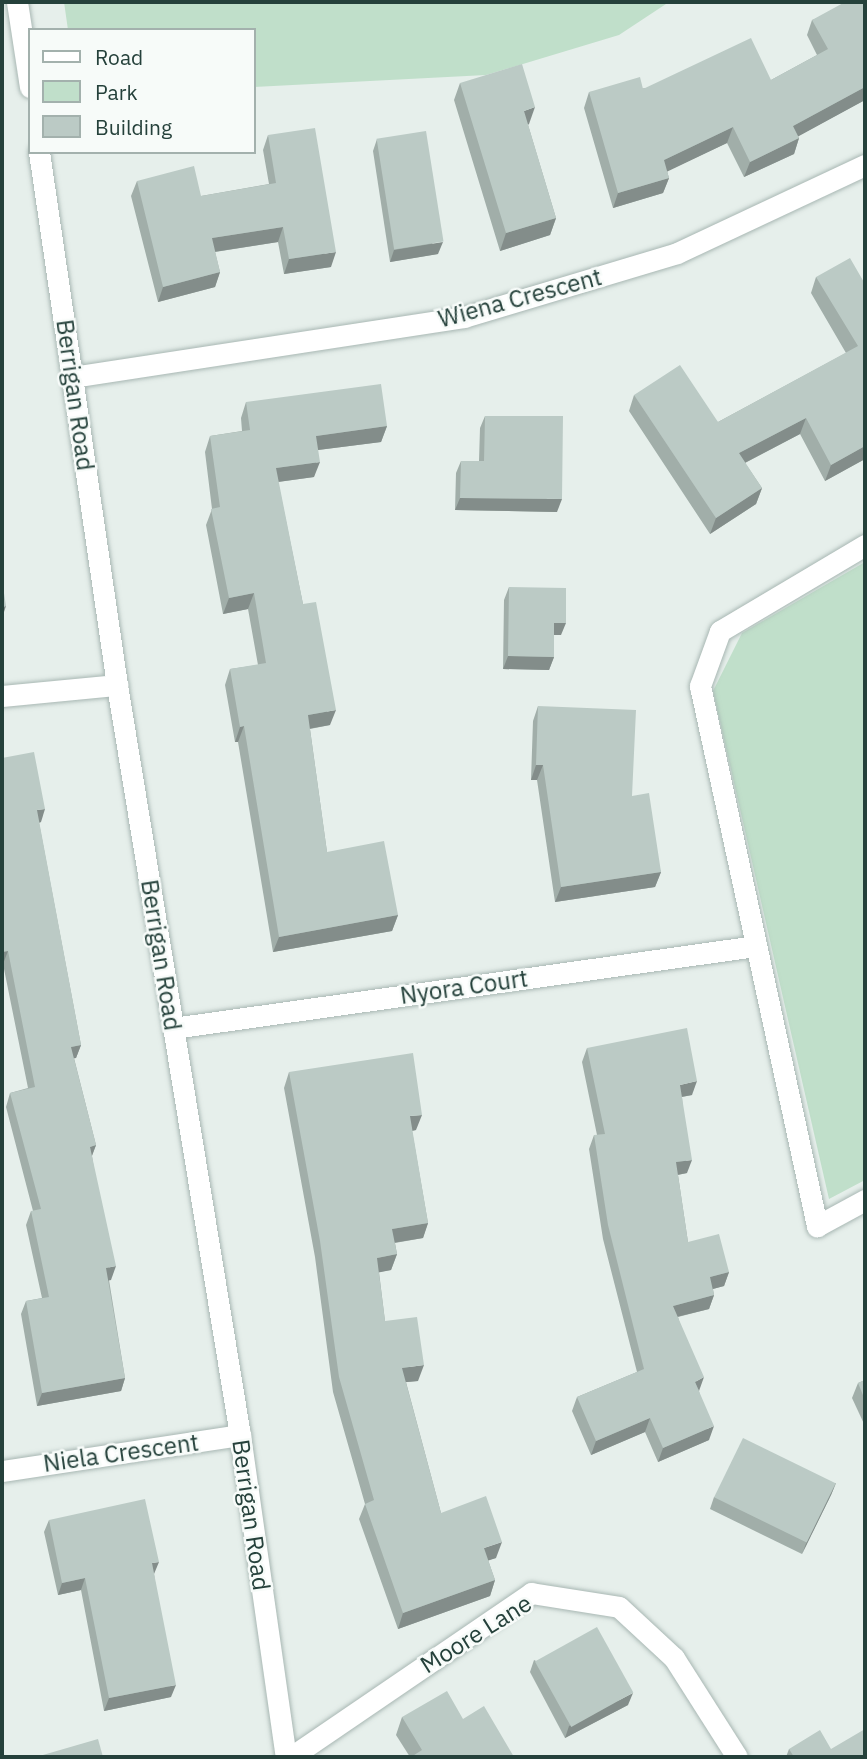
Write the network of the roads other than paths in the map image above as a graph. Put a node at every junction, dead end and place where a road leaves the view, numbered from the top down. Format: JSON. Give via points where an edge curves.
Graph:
{"nodes":[{"id":1,"x":17,"y":2,"type":"edge"},
{"id":2,"x":28,"y":74,"type":"edge"},
{"id":3,"x":39,"y":154,"type":"edge"},
{"id":4,"x":865,"y":165,"type":"edge"},
{"id":5,"x":72,"y":377,"type":"junction"},
{"id":6,"x":865,"y":545,"type":"edge"},
{"id":7,"x":117,"y":685,"type":"junction"},
{"id":8,"x":2,"y":696,"type":"edge"},
{"id":9,"x":756,"y":946,"type":"junction"},
{"id":10,"x":173,"y":1028,"type":"junction"},
{"id":11,"x":865,"y":1200,"type":"edge"},
{"id":12,"x":240,"y":1436,"type":"junction"},
{"id":13,"x":2,"y":1471,"type":"edge"},
{"id":14,"x":288,"y":1757,"type":"edge"},
{"id":15,"x":737,"y":1757,"type":"edge"}],
"edges":[{"from":1,"to":2,"type":"street"},
{"from":3,"to":5,"type":"street","name":"Berrigan Road"},
{"from":4,"to":5,"type":"street","name":"Wiena Crescent","via":[[677,253],[464,317]]},
{"from":5,"to":7,"type":"street","name":"Berrigan Road"},
{"from":6,"to":9,"type":"street","via":[[720,631],[700,686]]},
{"from":7,"to":8,"type":"street"},
{"from":7,"to":10,"type":"street","name":"Berrigan Road"},
{"from":9,"to":10,"type":"street","name":"Nyora Court"},
{"from":9,"to":11,"type":"street","via":[[817,1226]]},
{"from":10,"to":12,"type":"street","name":"Berrigan Road"},
{"from":12,"to":13,"type":"street","name":"Niela Crescent"},
{"from":12,"to":14,"type":"street","name":"Berrigan Road"},
{"from":14,"to":15,"type":"street","name":"Moore Lane","via":[[531,1593],[618,1607],[674,1658]]}]}
